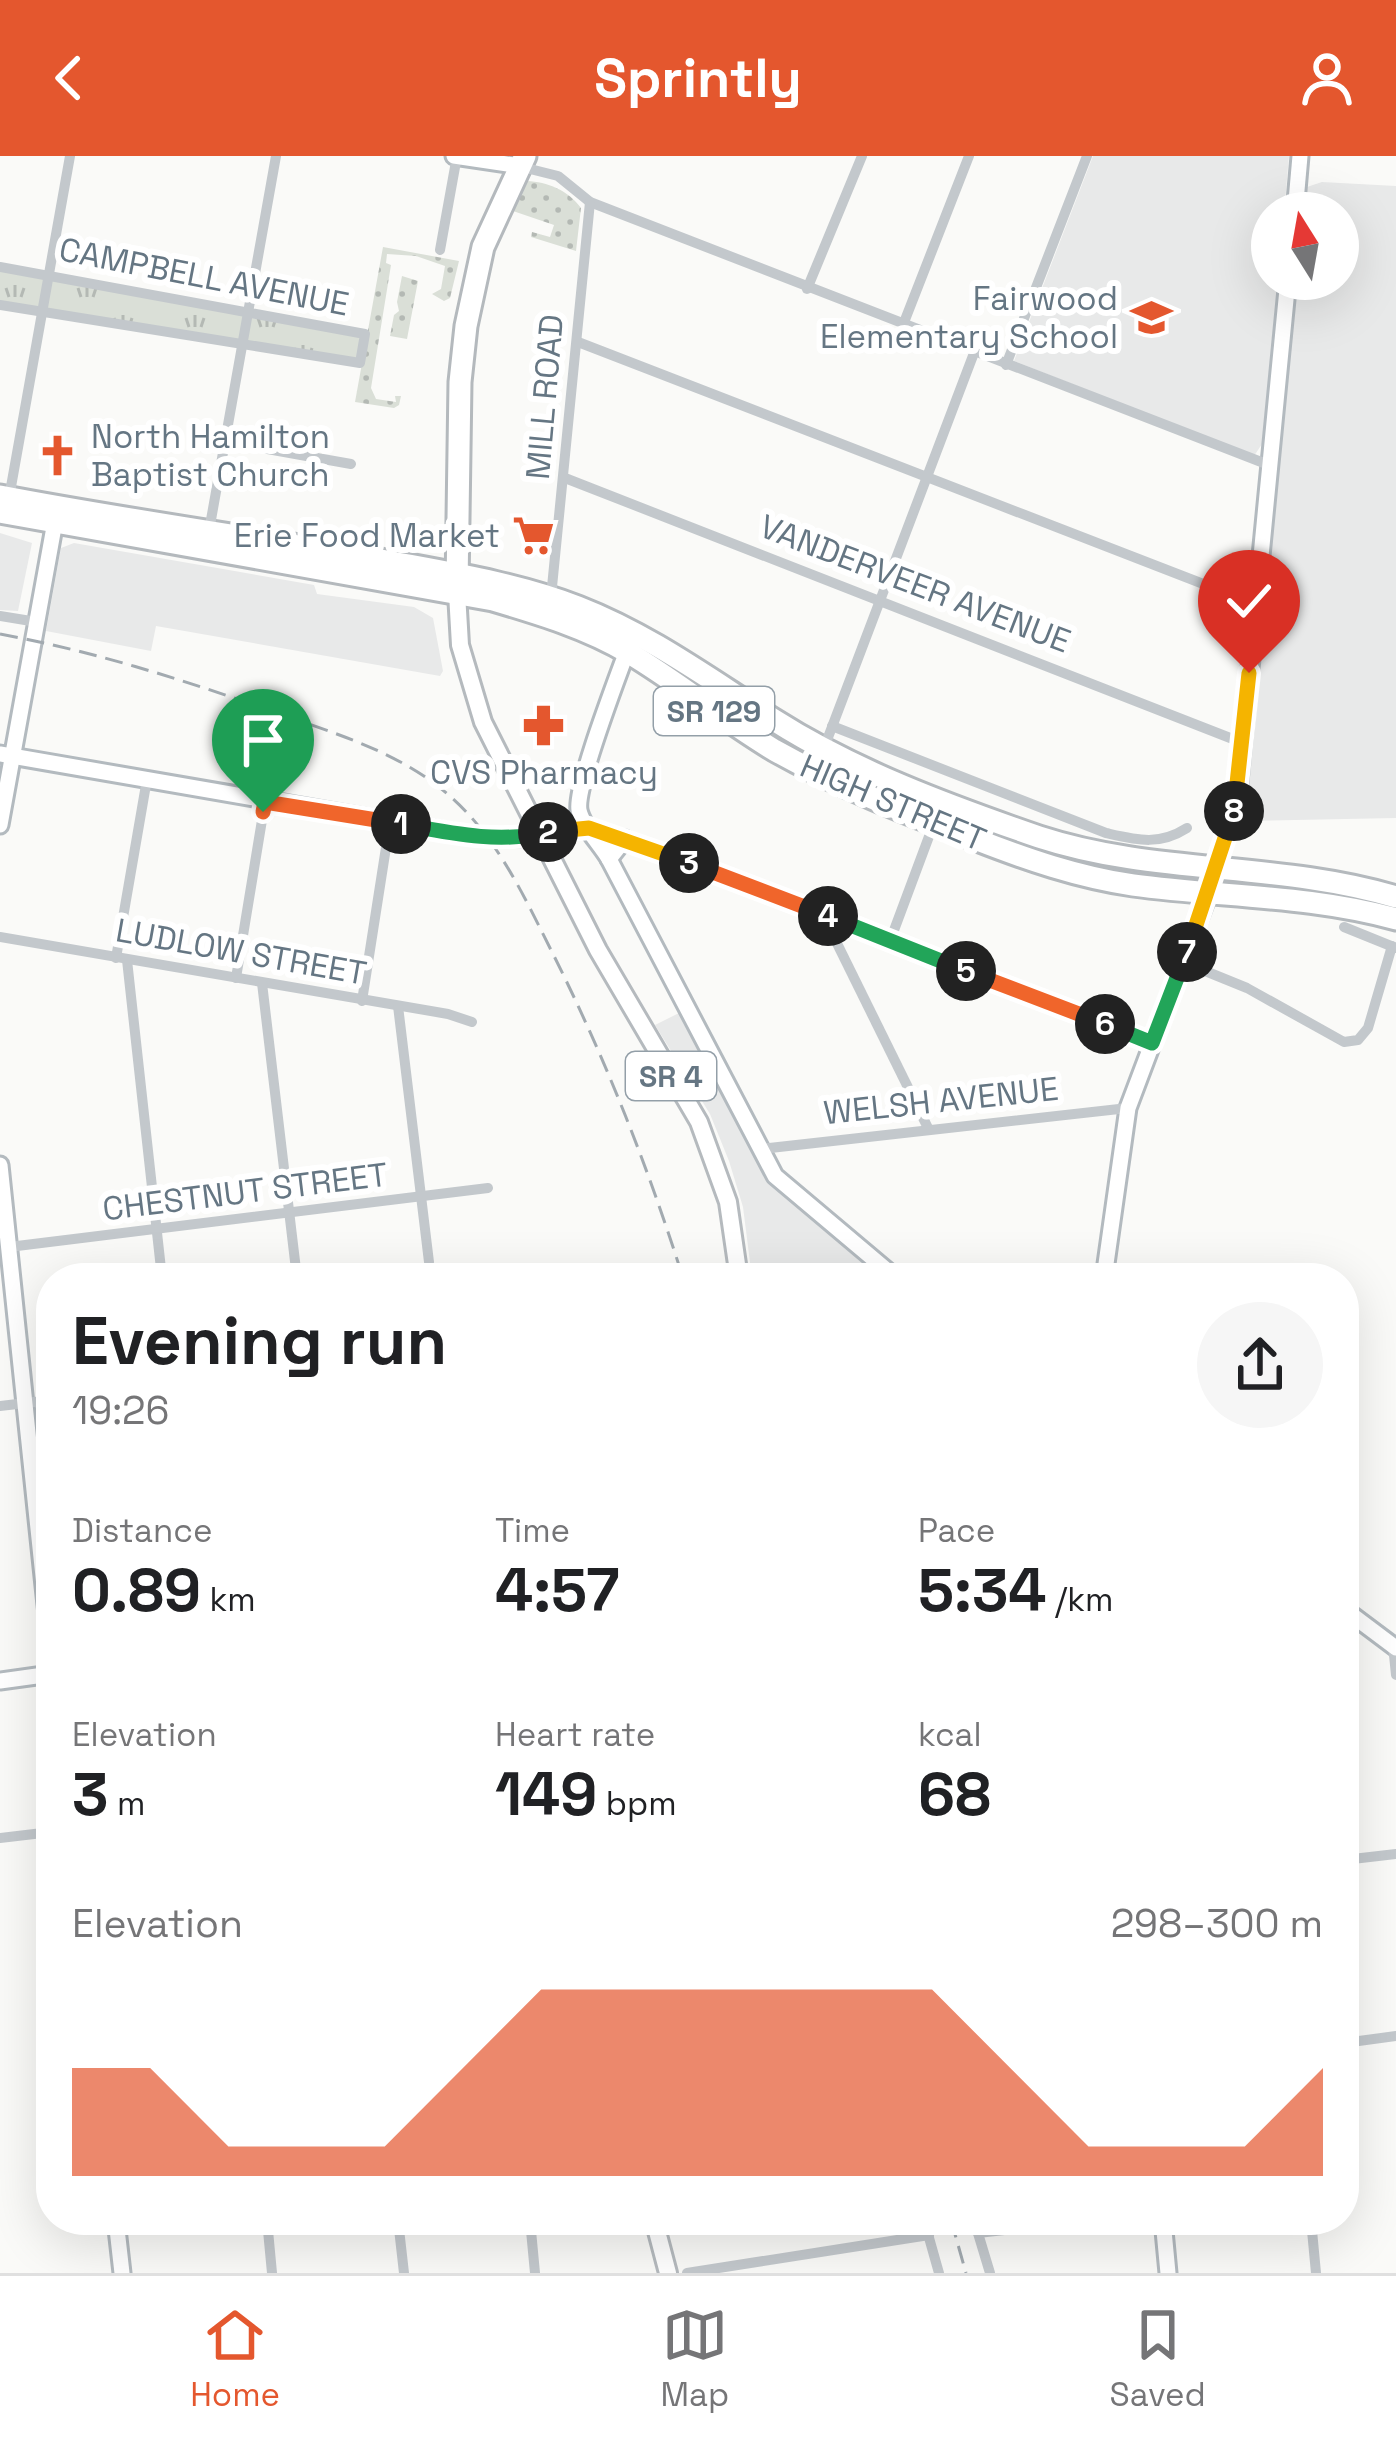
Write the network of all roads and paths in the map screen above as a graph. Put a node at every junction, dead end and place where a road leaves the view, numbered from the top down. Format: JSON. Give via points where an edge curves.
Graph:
{"nodes":[{"id":1,"x":70,"y":156,"type":"edge"},
{"id":2,"x":276,"y":156,"type":"edge"},
{"id":3,"x":456,"y":156,"type":"edge"},
{"id":4,"x":862,"y":156,"type":"edge"},
{"id":5,"x":969,"y":156,"type":"edge"},
{"id":6,"x":1087,"y":156,"type":"edge"},
{"id":7,"x":1300,"y":156,"type":"edge"},
{"id":8,"x":522,"y":161,"type":"edge"},
{"id":9,"x":1296,"y":192,"type":"edge"},
{"id":10,"x":590,"y":202,"type":"junction"},
{"id":11,"x":440,"y":250,"type":"dead end"},
{"id":12,"x":0,"y":267,"type":"edge"},
{"id":13,"x":49,"y":275,"type":"junction"},
{"id":14,"x":807,"y":289,"type":"junction"},
{"id":15,"x":1286,"y":300,"type":"edge"},
{"id":16,"x":0,"y":305,"type":"edge"},
{"id":17,"x":42,"y":312,"type":"junction"},
{"id":18,"x":248,"y":313,"type":"junction"},
{"id":19,"x":903,"y":326,"type":"junction"},
{"id":20,"x":578,"y":341,"type":"junction"},
{"id":21,"x":243,"y":343,"type":"junction"},
{"id":22,"x":974,"y":353,"type":"junction"},
{"id":23,"x":1006,"y":365,"type":"junction"},
{"id":24,"x":227,"y":442,"type":"junction"},
{"id":25,"x":351,"y":464,"type":"dead end"},
{"id":26,"x":1269,"y":465,"type":"junction"},
{"id":27,"x":565,"y":478,"type":"junction"},
{"id":28,"x":927,"y":478,"type":"junction"},
{"id":29,"x":3,"y":502,"type":"edge"},
{"id":30,"x":57,"y":515,"type":"junction"},
{"id":31,"x":203,"y":539,"type":"junction"},
{"id":32,"x":457,"y":583,"type":"junction"},
{"id":33,"x":551,"y":597,"type":"junction"},
{"id":34,"x":880,"y":600,"type":"junction"},
{"id":35,"x":1255,"y":604,"type":"junction"},
{"id":36,"x":0,"y":616,"type":"edge"},
{"id":37,"x":37,"y":622,"type":"junction"},
{"id":38,"x":627,"y":651,"type":"junction"},
{"id":39,"x":828,"y":737,"type":"junction"},
{"id":40,"x":1243,"y":743,"type":"junction"},
{"id":41,"x":6,"y":756,"type":"edge"},
{"id":42,"x":148,"y":779,"type":"junction"},
{"id":43,"x":265,"y":802,"type":"junction"},
{"id":44,"x":390,"y":822,"type":"junction"},
{"id":45,"x":934,"y":823,"type":"junction"},
{"id":46,"x":0,"y":825,"type":"edge"},
{"id":47,"x":589,"y":828,"type":"junction"},
{"id":48,"x":1187,"y":828,"type":"dead end"},
{"id":49,"x":538,"y":834,"type":"junction"},
{"id":50,"x":626,"y":839,"type":"junction"},
{"id":51,"x":609,"y":860,"type":"junction"},
{"id":52,"x":1218,"y":868,"type":"junction"},
{"id":53,"x":1209,"y":893,"type":"junction"},
{"id":54,"x":1396,"y":897,"type":"edge"},
{"id":55,"x":822,"y":913,"type":"junction"},
{"id":56,"x":1396,"y":919,"type":"edge"},
{"id":57,"x":1344,"y":927,"type":"dead end"},
{"id":58,"x":0,"y":937,"type":"edge"},
{"id":59,"x":890,"y":941,"type":"junction"},
{"id":60,"x":1394,"y":947,"type":"edge"},
{"id":61,"x":121,"y":959,"type":"junction"},
{"id":62,"x":1183,"y":962,"type":"junction"},
{"id":63,"x":236,"y":978,"type":"junction"},
{"id":64,"x":262,"y":982,"type":"junction"},
{"id":65,"x":362,"y":1001,"type":"junction"},
{"id":66,"x":398,"y":1006,"type":"junction"},
{"id":67,"x":472,"y":1022,"type":"dead end"},
{"id":68,"x":1152,"y":1043,"type":"junction"},
{"id":69,"x":1127,"y":1108,"type":"junction"},
{"id":70,"x":928,"y":1130,"type":"junction"},
{"id":71,"x":761,"y":1149,"type":"junction"},
{"id":72,"x":0,"y":1166,"type":"edge"},
{"id":73,"x":488,"y":1188,"type":"dead end"},
{"id":74,"x":421,"y":1198,"type":"junction"},
{"id":75,"x":290,"y":1214,"type":"junction"},
{"id":76,"x":157,"y":1229,"type":"junction"},
{"id":77,"x":7,"y":1257,"type":"edge"},
{"id":78,"x":429,"y":1262,"type":"dead end"},
{"id":79,"x":160,"y":1263,"type":"edge"},
{"id":80,"x":295,"y":1263,"type":"edge"},
{"id":81,"x":737,"y":1263,"type":"edge"},
{"id":82,"x":878,"y":1263,"type":"edge"},
{"id":83,"x":1106,"y":1263,"type":"edge"},
{"id":84,"x":36,"y":1402,"type":"edge"},
{"id":85,"x":27,"y":1403,"type":"junction"},
{"id":86,"x":0,"y":1406,"type":"edge"},
{"id":87,"x":36,"y":1497,"type":"edge"},
{"id":88,"x":1359,"y":1620,"type":"edge"},
{"id":89,"x":1394,"y":1646,"type":"edge"},
{"id":90,"x":1396,"y":1675,"type":"edge"},
{"id":91,"x":36,"y":1676,"type":"edge"},
{"id":92,"x":0,"y":1681,"type":"edge"},
{"id":93,"x":36,"y":1834,"type":"edge"},
{"id":94,"x":0,"y":1838,"type":"edge"},
{"id":95,"x":1396,"y":1854,"type":"edge"},
{"id":96,"x":1359,"y":1858,"type":"edge"},
{"id":97,"x":1396,"y":2036,"type":"edge"},
{"id":98,"x":1359,"y":2041,"type":"edge"},
{"id":99,"x":118,"y":2235,"type":"edge"},
{"id":100,"x":268,"y":2235,"type":"edge"},
{"id":101,"x":400,"y":2235,"type":"edge"},
{"id":102,"x":531,"y":2235,"type":"edge"},
{"id":103,"x":658,"y":2235,"type":"edge"},
{"id":104,"x":929,"y":2235,"type":"joint"},
{"id":105,"x":979,"y":2235,"type":"edge"},
{"id":106,"x":1164,"y":2235,"type":"edge"},
{"id":107,"x":1312,"y":2235,"type":"edge"},
{"id":108,"x":122,"y":2273,"type":"edge"},
{"id":109,"x":272,"y":2273,"type":"edge"},
{"id":110,"x":404,"y":2273,"type":"edge"},
{"id":111,"x":535,"y":2273,"type":"edge"},
{"id":112,"x":668,"y":2273,"type":"edge"},
{"id":113,"x":687,"y":2273,"type":"edge"},
{"id":114,"x":939,"y":2273,"type":"edge"},
{"id":115,"x":990,"y":2273,"type":"edge"},
{"id":116,"x":1168,"y":2273,"type":"edge"},
{"id":117,"x":1316,"y":2273,"type":"edge"}],
"edges":[{"from":1,"to":13,"type":"street"},
{"from":2,"to":18,"type":"street"},
{"from":3,"to":8,"type":"street"},
{"from":3,"to":11,"type":"street"},
{"from":4,"to":14,"type":"street"},
{"from":5,"to":19,"type":"street"},
{"from":6,"to":23,"type":"street"},
{"from":7,"to":9,"type":"street"},
{"from":8,"to":10,"type":"street"},
{"from":8,"to":32,"type":"highway","number":"SR 4","via":[[483,248],[466,326]]},
{"from":10,"to":14,"type":"street"},
{"from":10,"to":20,"type":"street","name":"MILL ROAD"},
{"from":12,"to":13,"type":"street","name":"CAMPBELL AVENUE"},
{"from":13,"to":17,"type":"street"},
{"from":13,"to":18,"type":"street","name":"CAMPBELL AVENUE"},
{"from":14,"to":19,"type":"street"},
{"from":15,"to":26,"type":"street"},
{"from":16,"to":17,"type":"street","name":"CAMPBELL AVENUE"},
{"from":17,"to":21,"type":"street","name":"CAMPBELL AVENUE"},
{"from":17,"to":29,"type":"street"},
{"from":18,"to":21,"type":"street"},
{"from":18,"to":21,"type":"street","name":"CAMPBELL AVENUE","via":[[365,334],[360,363]]},
{"from":19,"to":22,"type":"street"},
{"from":20,"to":27,"type":"street","name":"MILL ROAD"},
{"from":20,"to":28,"type":"street"},
{"from":21,"to":24,"type":"street"},
{"from":22,"to":23,"type":"street"},
{"from":22,"to":28,"type":"street"},
{"from":23,"to":26,"type":"street"},
{"from":24,"to":25,"type":"street"},
{"from":24,"to":31,"type":"street"},
{"from":26,"to":35,"type":"street"},
{"from":27,"to":33,"type":"street","name":"MILL ROAD"},
{"from":27,"to":34,"type":"street","name":"VANDERVEER AVENUE"},
{"from":28,"to":34,"type":"street"},
{"from":28,"to":35,"type":"street"},
{"from":29,"to":30,"type":"highway","name":"HIGH STREET","number":"SR 129"},
{"from":30,"to":31,"type":"highway","name":"HIGH STREET","number":"SR 129"},
{"from":30,"to":37,"type":"street"},
{"from":31,"to":32,"type":"highway","name":"HIGH STREET","number":"SR 129"},
{"from":32,"to":33,"type":"highway","name":"HIGH STREET","number":"SR 129"},
{"from":32,"to":38,"type":"highway","name":"HIGH STREET","number":"SR 129"},
{"from":32,"to":49,"type":"main road","number":"SR 4","via":[[473,699]]},
{"from":33,"to":39,"type":"highway","name":"HIGH STREET","number":"SR 129","via":[[666,648],[775,721]]},
{"from":34,"to":39,"type":"street"},
{"from":34,"to":40,"type":"street","name":"VANDERVEER AVENUE"},
{"from":35,"to":40,"type":"street"},
{"from":36,"to":37,"type":"street"},
{"from":37,"to":41,"type":"street"},
{"from":38,"to":45,"type":"highway","name":"HIGH STREET","number":"SR 129","via":[[776,750]]},
{"from":38,"to":47,"type":"street","via":[[579,802]]},
{"from":39,"to":48,"type":"street","name":"HIGH STREET","via":[[1106,833],[1142,842]]},
{"from":39,"to":52,"type":"highway","name":"HIGH STREET","number":"SR 129","via":[[907,786],[1087,851]]},
{"from":40,"to":52,"type":"street"},
{"from":41,"to":42,"type":"street"},
{"from":41,"to":46,"type":"street"},
{"from":42,"to":43,"type":"street"},
{"from":42,"to":61,"type":"street"},
{"from":43,"to":44,"type":"street"},
{"from":43,"to":63,"type":"street"},
{"from":44,"to":49,"type":"street","via":[[489,838]]},
{"from":44,"to":65,"type":"street"},
{"from":45,"to":53,"type":"highway","name":"HIGH STREET","number":"SR 129","via":[[1085,877]]},
{"from":45,"to":59,"type":"street"},
{"from":47,"to":49,"type":"street"},
{"from":47,"to":50,"type":"street"},
{"from":47,"to":51,"type":"street"},
{"from":49,"to":81,"type":"main road","number":"SR 4","via":[[706,1135]]},
{"from":50,"to":51,"type":"street"},
{"from":50,"to":55,"type":"street"},
{"from":51,"to":71,"type":"street"},
{"from":52,"to":53,"type":"street"},
{"from":52,"to":54,"type":"highway","name":"HIGH STREET","number":"SR 129"},
{"from":53,"to":56,"type":"highway","name":"HIGH STREET","number":"SR 129","via":[[1310,900]]},
{"from":53,"to":62,"type":"street"},
{"from":55,"to":59,"type":"street"},
{"from":55,"to":70,"type":"street"},
{"from":57,"to":60,"type":"street"},
{"from":58,"to":61,"type":"street","name":"LUDLOW STREET"},
{"from":59,"to":68,"type":"street"},
{"from":60,"to":62,"type":"street","via":[[1368,1028],[1344,1042]]},
{"from":61,"to":63,"type":"street","name":"LUDLOW STREET"},
{"from":61,"to":76,"type":"street"},
{"from":62,"to":68,"type":"street"},
{"from":63,"to":64,"type":"street","name":"LUDLOW STREET"},
{"from":64,"to":65,"type":"street","name":"LUDLOW STREET"},
{"from":64,"to":75,"type":"street"},
{"from":65,"to":66,"type":"street","name":"LUDLOW STREET"},
{"from":66,"to":67,"type":"street","name":"LUDLOW STREET"},
{"from":66,"to":74,"type":"street"},
{"from":68,"to":69,"type":"street"},
{"from":69,"to":70,"type":"street","name":"WELSH AVENUE"},
{"from":69,"to":83,"type":"street"},
{"from":70,"to":71,"type":"street","name":"WELSH AVENUE"},
{"from":71,"to":82,"type":"street","via":[[775,1177]]},
{"from":72,"to":77,"type":"street"},
{"from":73,"to":74,"type":"street","name":"CHESTNUT STREET"},
{"from":74,"to":75,"type":"street","name":"CHESTNUT STREET"},
{"from":74,"to":78,"type":"street"},
{"from":75,"to":76,"type":"street","name":"CHESTNUT STREET"},
{"from":75,"to":80,"type":"street"},
{"from":76,"to":77,"type":"street","name":"CHESTNUT STREET"},
{"from":76,"to":79,"type":"street"},
{"from":77,"to":85,"type":"street"},
{"from":84,"to":85,"type":"street"},
{"from":85,"to":86,"type":"street"},
{"from":85,"to":87,"type":"street"},
{"from":88,"to":89,"type":"street"},
{"from":89,"to":90,"type":"street"},
{"from":91,"to":92,"type":"street"},
{"from":93,"to":94,"type":"street"},
{"from":95,"to":96,"type":"street"},
{"from":97,"to":98,"type":"street"},
{"from":99,"to":108,"type":"street"},
{"from":100,"to":109,"type":"street"},
{"from":101,"to":110,"type":"street"},
{"from":102,"to":111,"type":"street"},
{"from":103,"to":112,"type":"main road"},
{"from":104,"to":113,"type":"street"},
{"from":104,"to":114,"type":"street"},
{"from":105,"to":115,"type":"street"},
{"from":106,"to":116,"type":"street"},
{"from":107,"to":117,"type":"street"}]}
